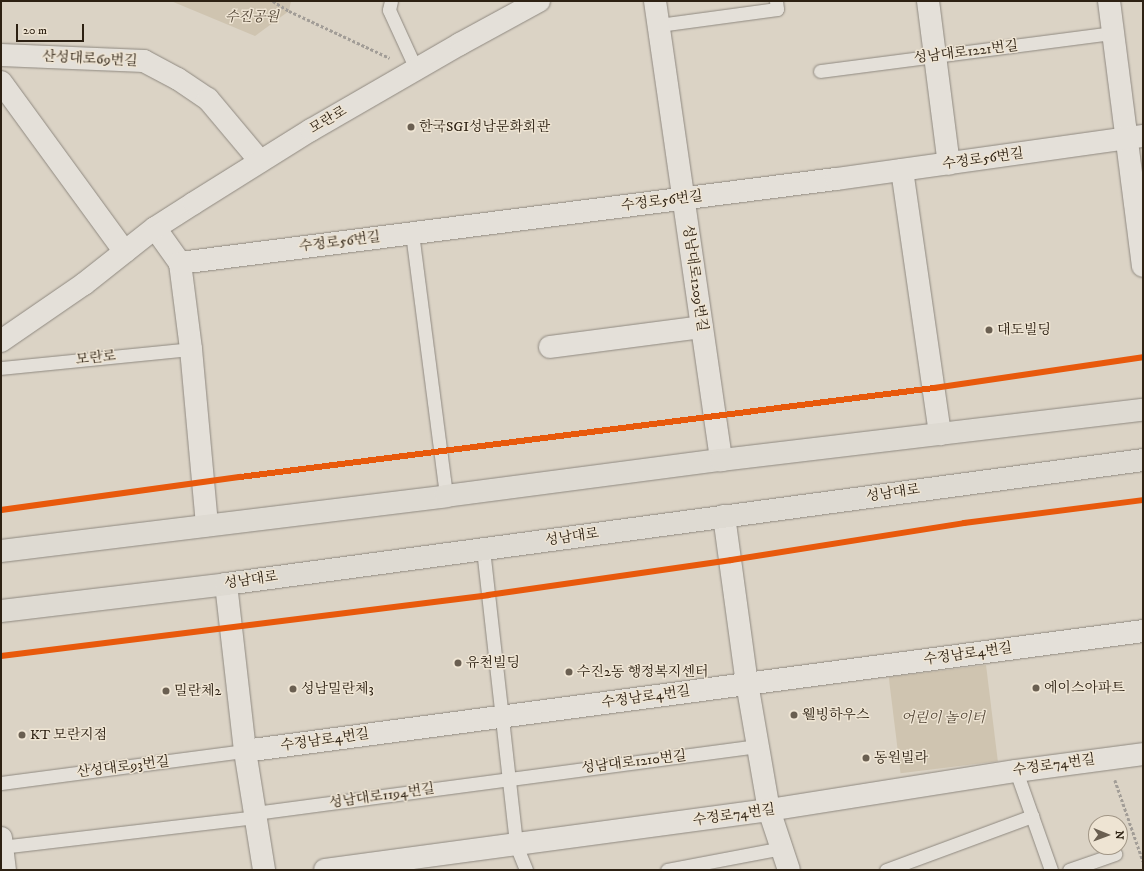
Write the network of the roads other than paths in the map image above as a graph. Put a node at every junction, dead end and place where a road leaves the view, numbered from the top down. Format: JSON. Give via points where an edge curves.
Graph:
{"nodes":[{"id":1,"x":391,"y":1,"type":"edge"},
{"id":2,"x":539,"y":1,"type":"edge"},
{"id":3,"x":655,"y":1,"type":"edge"},
{"id":4,"x":776,"y":1,"type":"edge"},
{"id":5,"x":928,"y":1,"type":"edge"},
{"id":6,"x":1109,"y":1,"type":"edge"},
{"id":7,"x":659,"y":25,"type":"junction"},
{"id":8,"x":1113,"y":33,"type":"junction"},
{"id":9,"x":1,"y":55,"type":"edge"},
{"id":10,"x":935,"y":56,"type":"junction"},
{"id":11,"x":416,"y":69,"type":"junction"},
{"id":12,"x":820,"y":71,"type":"dead end"},
{"id":13,"x":1,"y":82,"type":"edge"},
{"id":14,"x":1134,"y":137,"type":"edge"},
{"id":15,"x":260,"y":161,"type":"junction"},
{"id":16,"x":949,"y":164,"type":"junction"},
{"id":17,"x":902,"y":170,"type":"junction"},
{"id":18,"x":684,"y":199,"type":"junction"},
{"id":19,"x":155,"y":228,"type":"junction"},
{"id":20,"x":412,"y":233,"type":"junction"},
{"id":21,"x":125,"y":252,"type":"junction"},
{"id":22,"x":180,"y":263,"type":"junction"},
{"id":23,"x":1143,"y":266,"type":"edge"},
{"id":24,"x":702,"y":326,"type":"junction"},
{"id":25,"x":1,"y":341,"type":"edge"},
{"id":26,"x":550,"y":347,"type":"dead end"},
{"id":27,"x":191,"y":349,"type":"junction"},
{"id":28,"x":1,"y":368,"type":"edge"},
{"id":29,"x":1143,"y":410,"type":"edge"},
{"id":30,"x":940,"y":434,"type":"junction"},
{"id":31,"x":721,"y":460,"type":"junction"},
{"id":32,"x":1143,"y":460,"type":"edge"},
{"id":33,"x":446,"y":496,"type":"junction"},
{"id":34,"x":724,"y":516,"type":"junction"},
{"id":35,"x":207,"y":525,"type":"junction"},
{"id":36,"x":483,"y":549,"type":"junction"},
{"id":37,"x":1,"y":551,"type":"edge"},
{"id":38,"x":226,"y":584,"type":"junction"},
{"id":39,"x":1,"y":611,"type":"edge"},
{"id":40,"x":1143,"y":631,"type":"edge"},
{"id":41,"x":747,"y":683,"type":"junction"},
{"id":42,"x":503,"y":716,"type":"junction"},
{"id":43,"x":758,"y":746,"type":"junction"},
{"id":44,"x":245,"y":751,"type":"junction"},
{"id":45,"x":1143,"y":754,"type":"edge"},
{"id":46,"x":1016,"y":771,"type":"junction"},
{"id":47,"x":510,"y":778,"type":"junction"},
{"id":48,"x":1,"y":783,"type":"edge"},
{"id":49,"x":769,"y":810,"type":"junction"},
{"id":50,"x":255,"y":815,"type":"junction"},
{"id":51,"x":1032,"y":816,"type":"junction"},
{"id":52,"x":1,"y":844,"type":"edge"},
{"id":53,"x":516,"y":845,"type":"junction"},
{"id":54,"x":782,"y":848,"type":"junction"},
{"id":55,"x":1112,"y":855,"type":"edge"},
{"id":56,"x":5,"y":870,"type":"edge"},
{"id":57,"x":264,"y":870,"type":"edge"},
{"id":58,"x":325,"y":870,"type":"edge"},
{"id":59,"x":526,"y":870,"type":"edge"},
{"id":60,"x":667,"y":870,"type":"edge"},
{"id":61,"x":789,"y":870,"type":"edge"},
{"id":62,"x":886,"y":870,"type":"edge"},
{"id":63,"x":1051,"y":870,"type":"edge"},
{"id":64,"x":1069,"y":870,"type":"edge"}],
"edges":[{"from":1,"to":11,"type":"lane","via":[[390,10]]},
{"from":2,"to":11,"type":"street","name":"모란로"},
{"from":3,"to":7,"type":"street","name":"성남대로1209번길"},
{"from":4,"to":7,"type":"lane","via":[[777,9]]},
{"from":5,"to":10,"type":"street"},
{"from":6,"to":8,"type":"street"},
{"from":7,"to":18,"type":"street","name":"성남대로1209번길"},
{"from":8,"to":10,"type":"lane","name":"성남대로1221번길"},
{"from":8,"to":14,"type":"street"},
{"from":9,"to":15,"type":"street","name":"산성대로69번길","via":[[144,61],[208,99]]},
{"from":10,"to":12,"type":"lane","name":"성남대로1221번길"},
{"from":10,"to":16,"type":"street"},
{"from":11,"to":15,"type":"street","name":"모란로"},
{"from":13,"to":21,"type":"street"},
{"from":14,"to":16,"type":"street","name":"수정로56번길"},
{"from":14,"to":23,"type":"street"},
{"from":15,"to":19,"type":"street","name":"모란로"},
{"from":16,"to":17,"type":"street","name":"수정로56번길"},
{"from":17,"to":18,"type":"street","name":"수정로56번길"},
{"from":17,"to":30,"type":"street"},
{"from":18,"to":20,"type":"street","name":"수정로56번길"},
{"from":18,"to":24,"type":"street","name":"성남대로1209번길"},
{"from":19,"to":21,"type":"street","name":"모란로"},
{"from":19,"to":22,"type":"street"},
{"from":20,"to":22,"type":"street","name":"수정로56번길"},
{"from":20,"to":33,"type":"lane"},
{"from":21,"to":25,"type":"street","name":"모란로","via":[[84,284]]},
{"from":22,"to":27,"type":"street"},
{"from":24,"to":26,"type":"street"},
{"from":24,"to":31,"type":"street","name":"성남대로1209번길"},
{"from":27,"to":28,"type":"lane","name":"모란로"},
{"from":27,"to":35,"type":"street"},
{"from":29,"to":30,"type":"main road"},
{"from":30,"to":31,"type":"main road"},
{"from":31,"to":33,"type":"main road"},
{"from":32,"to":34,"type":"main road","name":"성남대로"},
{"from":33,"to":35,"type":"main road"},
{"from":34,"to":36,"type":"main road","name":"성남대로"},
{"from":34,"to":41,"type":"street"},
{"from":35,"to":37,"type":"main road"},
{"from":36,"to":38,"type":"main road","name":"성남대로"},
{"from":36,"to":42,"type":"lane"},
{"from":38,"to":39,"type":"main road","name":"성남대로"},
{"from":38,"to":44,"type":"street"},
{"from":40,"to":41,"type":"street","name":"수정남로4번길"},
{"from":41,"to":42,"type":"street","name":"수정남로4번길"},
{"from":41,"to":43,"type":"street"},
{"from":42,"to":44,"type":"street","name":"수정남로4번길"},
{"from":42,"to":47,"type":"lane"},
{"from":43,"to":47,"type":"lane","name":"성남대로1210번길"},
{"from":43,"to":49,"type":"street"},
{"from":44,"to":48,"type":"lane","name":"산성대로93번길"},
{"from":44,"to":50,"type":"street"},
{"from":45,"to":46,"type":"street","name":"수정로74번길"},
{"from":46,"to":49,"type":"street","name":"수정로74번길"},
{"from":46,"to":51,"type":"lane"},
{"from":47,"to":50,"type":"lane","name":"성남대로1194번길"},
{"from":47,"to":53,"type":"lane"},
{"from":49,"to":53,"type":"street","name":"수정로74번길"},
{"from":49,"to":54,"type":"street"},
{"from":50,"to":52,"type":"lane","name":"성남대로1194번길"},
{"from":50,"to":57,"type":"street"},
{"from":51,"to":62,"type":"lane"},
{"from":51,"to":63,"type":"lane"},
{"from":52,"to":56,"type":"street"},
{"from":53,"to":58,"type":"street","name":"수정로74번길"},
{"from":53,"to":59,"type":"lane"},
{"from":54,"to":60,"type":"lane"},
{"from":54,"to":61,"type":"street"},
{"from":55,"to":64,"type":"lane"}]}
